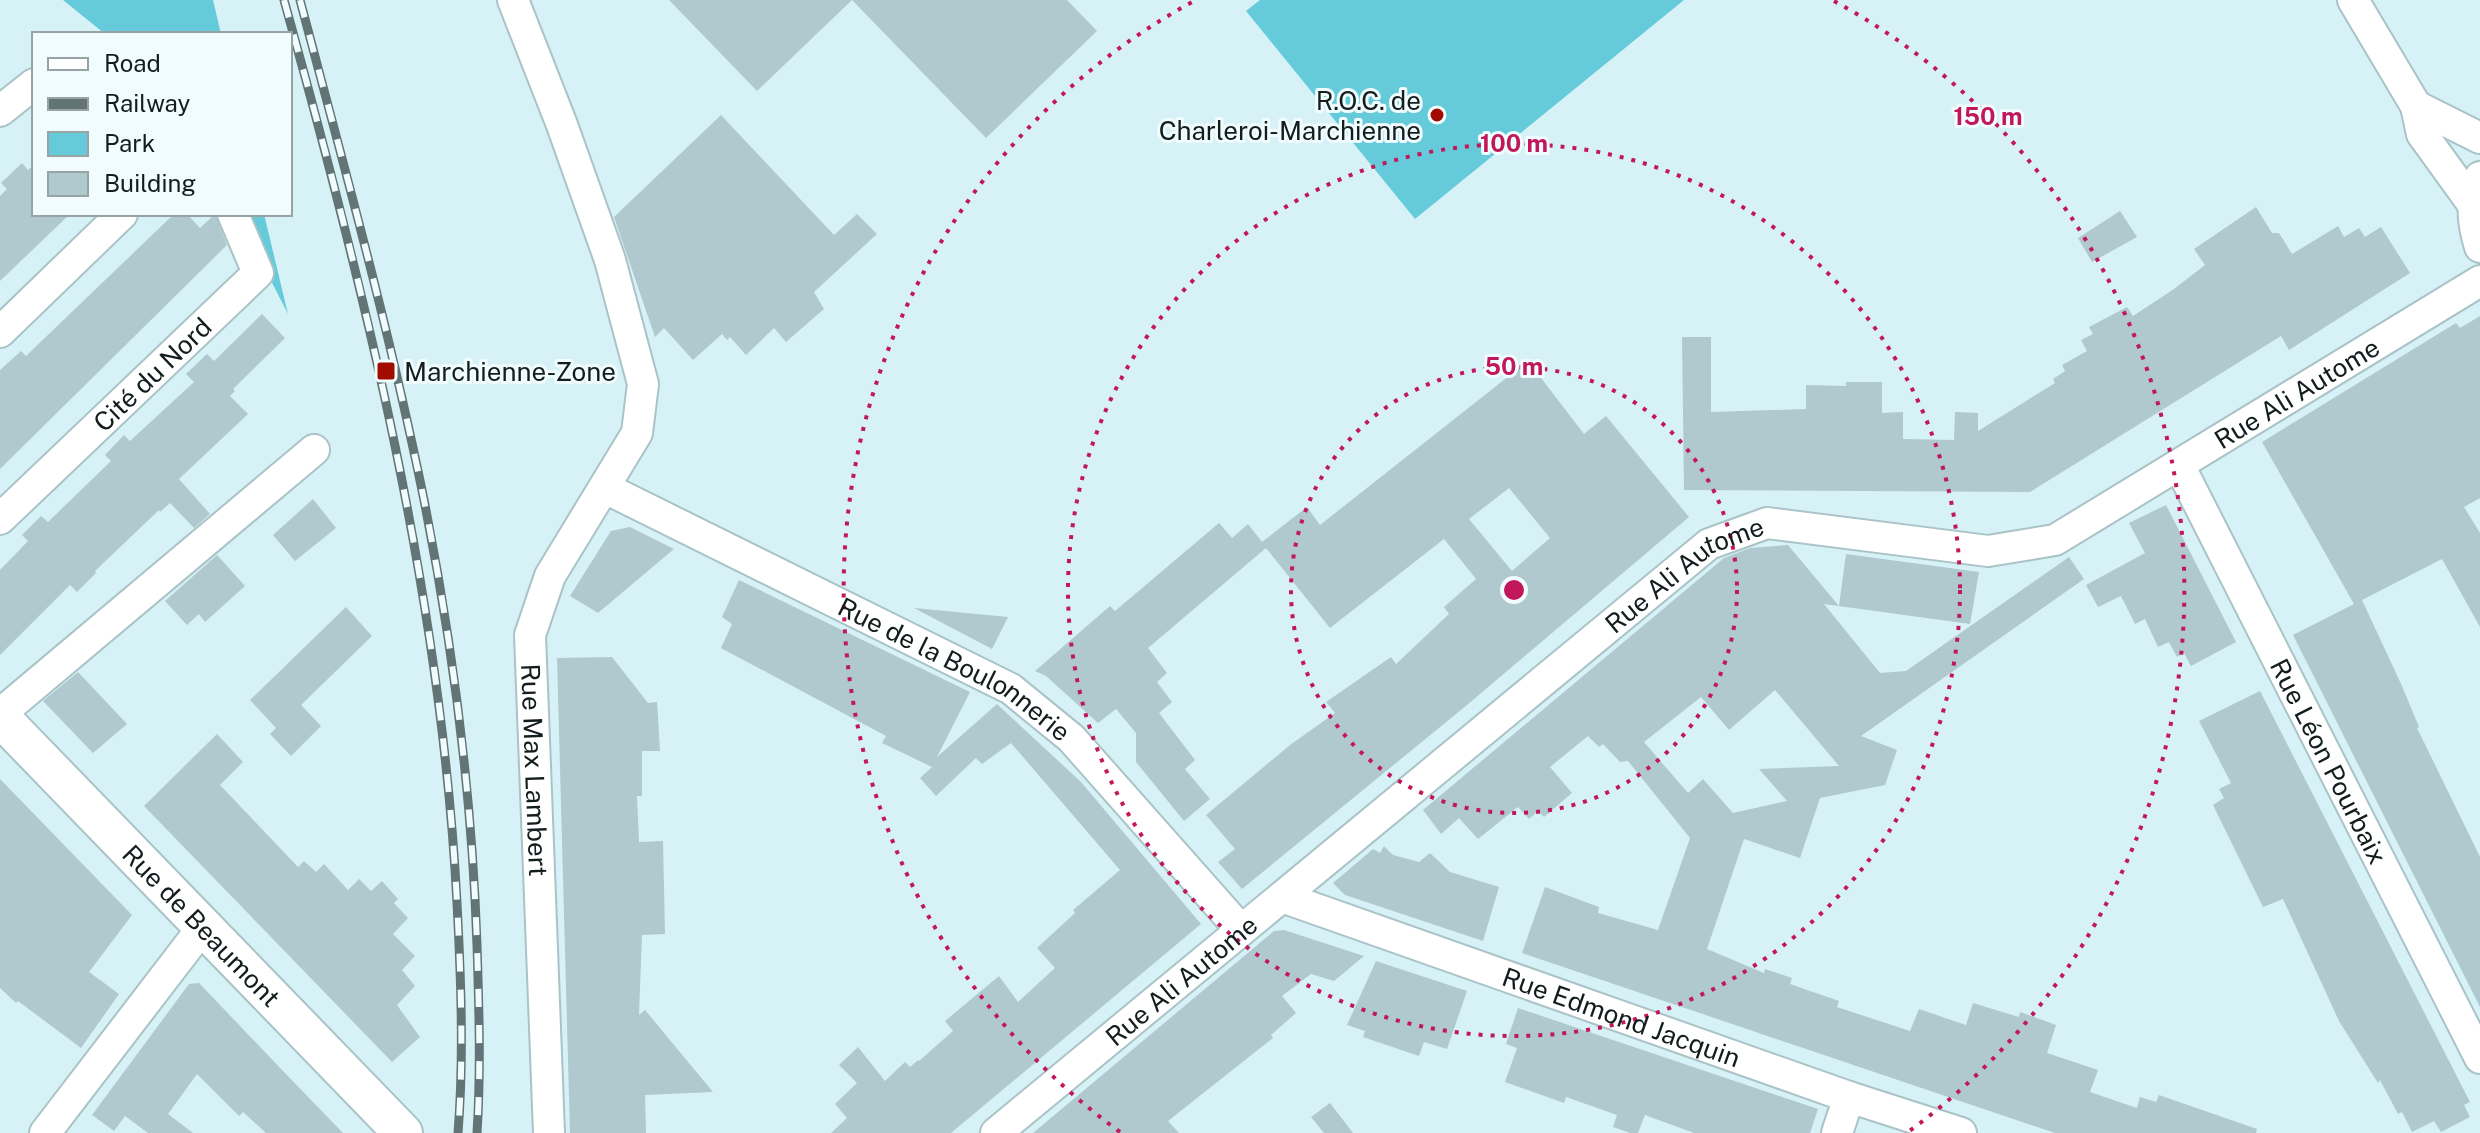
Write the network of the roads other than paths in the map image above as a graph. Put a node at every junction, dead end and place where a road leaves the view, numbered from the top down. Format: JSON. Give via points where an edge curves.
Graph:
{"nodes":[{"id":1,"x":513,"y":0,"type":"edge"},
{"id":2,"x":2353,"y":0,"type":"edge"},
{"id":3,"x":32,"y":86,"type":"edge"},
{"id":4,"x":2416,"y":106,"type":"junction"},
{"id":5,"x":0,"y":111,"type":"edge"},
{"id":6,"x":2480,"y":138,"type":"edge"},
{"id":7,"x":2476,"y":190,"type":"edge"},
{"id":8,"x":120,"y":216,"type":"edge"},
{"id":9,"x":234,"y":216,"type":"edge"},
{"id":10,"x":2480,"y":247,"type":"edge"},
{"id":11,"x":2480,"y":281,"type":"edge"},
{"id":12,"x":0,"y":332,"type":"edge"},
{"id":13,"x":314,"y":450,"type":"dead end"},
{"id":14,"x":2179,"y":465,"type":"junction"},
{"id":15,"x":605,"y":488,"type":"junction"},
{"id":16,"x":0,"y":519,"type":"edge"},
{"id":17,"x":0,"y":716,"type":"edge"},
{"id":18,"x":1282,"y":897,"type":"junction"},
{"id":19,"x":203,"y":927,"type":"junction"},
{"id":20,"x":1241,"y":930,"type":"junction"},
{"id":21,"x":2480,"y":1058,"type":"edge"},
{"id":22,"x":1849,"y":1097,"type":"junction"},
{"id":23,"x":45,"y":1133,"type":"edge"},
{"id":24,"x":403,"y":1133,"type":"edge"},
{"id":25,"x":549,"y":1133,"type":"edge"},
{"id":26,"x":996,"y":1133,"type":"edge"},
{"id":27,"x":1837,"y":1133,"type":"edge"},
{"id":28,"x":1961,"y":1133,"type":"edge"}],
"edges":[{"from":1,"to":15,"type":"street","name":"Rue Max Lambert","via":[[610,260],[643,384],[637,433]]},
{"from":2,"to":4,"type":"street"},
{"from":3,"to":5,"type":"street"},
{"from":4,"to":6,"type":"street"},
{"from":4,"to":7,"type":"street","via":[[2422,134]]},
{"from":7,"to":10,"type":"street","via":[[2472,224]]},
{"from":8,"to":12,"type":"street"},
{"from":9,"to":16,"type":"street","name":"Cité du Nord","via":[[258,273]]},
{"from":11,"to":14,"type":"street","name":"Rue Ali Autome"},
{"from":13,"to":17,"type":"street"},
{"from":14,"to":18,"type":"street","name":"Rue Ali Autome","via":[[2055,540],[1988,551],[1767,523],[1709,544]]},
{"from":14,"to":21,"type":"street","name":"Rue Léon Pourbaix"},
{"from":15,"to":20,"type":"street","name":"Rue de la Boulonnerie","via":[[1011,689],[1071,738]]},
{"from":15,"to":25,"type":"street","name":"Rue Max Lambert","via":[[550,576],[530,635]]},
{"from":17,"to":19,"type":"main road","name":"Rue de Beaumont"},
{"from":18,"to":20,"type":"street","name":"Rue Ali Autome"},
{"from":18,"to":22,"type":"street","name":"Rue Edmond Jacquin"},
{"from":19,"to":23,"type":"street"},
{"from":19,"to":24,"type":"main road","name":"Rue de Beaumont"},
{"from":20,"to":26,"type":"street","name":"Rue Ali Autome"},
{"from":22,"to":27,"type":"street"},
{"from":22,"to":28,"type":"street","name":"Rue Edmond Jacquin"}]}
